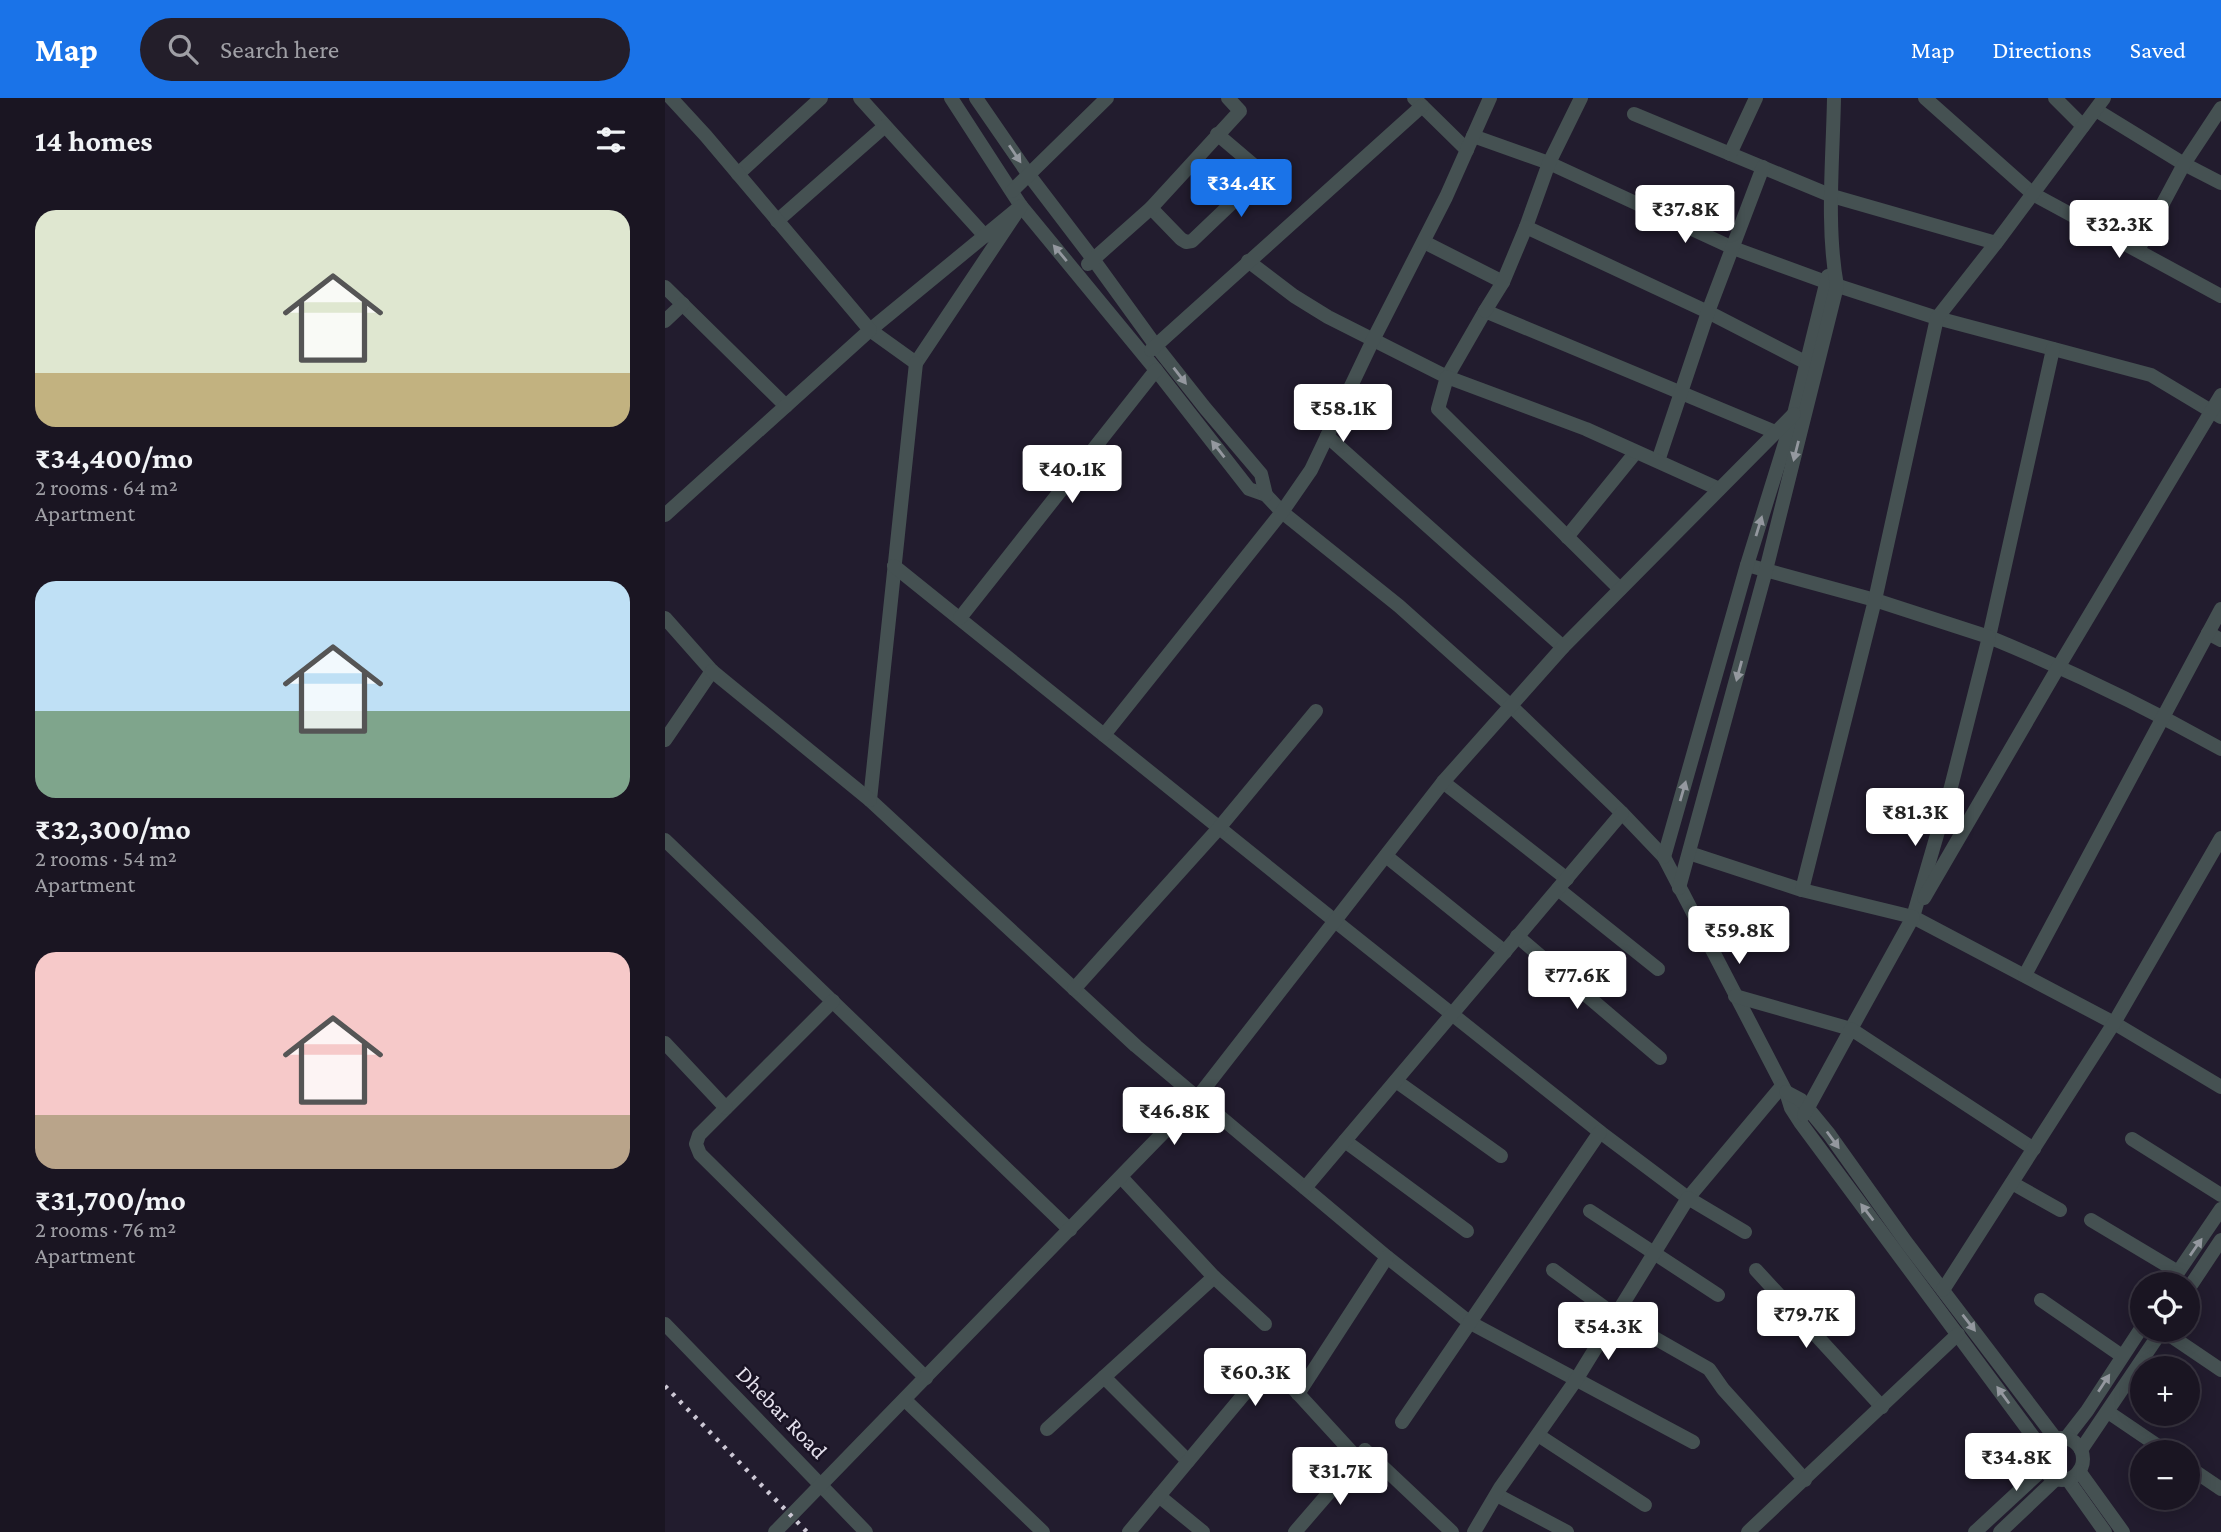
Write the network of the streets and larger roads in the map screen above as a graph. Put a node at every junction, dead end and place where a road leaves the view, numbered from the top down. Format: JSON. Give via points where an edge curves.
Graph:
{"nodes":[{"id":1,"x":671,"y":98,"type":"edge"},
{"id":2,"x":821,"y":98,"type":"edge"},
{"id":3,"x":860,"y":98,"type":"edge"},
{"id":4,"x":951,"y":98,"type":"edge"},
{"id":5,"x":976,"y":98,"type":"edge"},
{"id":6,"x":1107,"y":98,"type":"edge"},
{"id":7,"x":1228,"y":98,"type":"edge"},
{"id":8,"x":1490,"y":98,"type":"edge"},
{"id":9,"x":1581,"y":98,"type":"edge"},
{"id":10,"x":1756,"y":98,"type":"edge"},
{"id":11,"x":1834,"y":98,"type":"edge"},
{"id":12,"x":1925,"y":98,"type":"edge"},
{"id":13,"x":2055,"y":98,"type":"edge"},
{"id":14,"x":1418,"y":102,"type":"edge"},
{"id":15,"x":2100,"y":104,"type":"edge"},
{"id":16,"x":2221,"y":108,"type":"edge"},
{"id":17,"x":1634,"y":114,"type":"dead end"},
{"id":18,"x":885,"y":126,"type":"junction"},
{"id":19,"x":2083,"y":127,"type":"junction"},
{"id":20,"x":1217,"y":134,"type":"junction"},
{"id":21,"x":1473,"y":136,"type":"junction"},
{"id":22,"x":1467,"y":150,"type":"junction"},
{"id":23,"x":1730,"y":154,"type":"junction"},
{"id":24,"x":1549,"y":163,"type":"junction"},
{"id":25,"x":2184,"y":164,"type":"junction"},
{"id":26,"x":1763,"y":167,"type":"junction"},
{"id":27,"x":738,"y":174,"type":"junction"},
{"id":28,"x":1029,"y":176,"type":"junction"},
{"id":29,"x":2221,"y":183,"type":"edge"},
{"id":30,"x":1012,"y":191,"type":"junction"},
{"id":31,"x":2033,"y":194,"type":"junction"},
{"id":32,"x":1832,"y":196,"type":"junction"},
{"id":33,"x":1021,"y":206,"type":"junction"},
{"id":34,"x":1151,"y":208,"type":"junction"},
{"id":35,"x":777,"y":220,"type":"junction"},
{"id":36,"x":1526,"y":228,"type":"junction"},
{"id":37,"x":985,"y":236,"type":"junction"},
{"id":38,"x":1424,"y":242,"type":"junction"},
{"id":39,"x":1996,"y":243,"type":"junction"},
{"id":40,"x":1734,"y":248,"type":"junction"},
{"id":41,"x":2138,"y":250,"type":"junction"},
{"id":42,"x":1093,"y":259,"type":"junction"},
{"id":43,"x":1248,"y":261,"type":"junction"},
{"id":44,"x":1077,"y":273,"type":"junction"},
{"id":45,"x":1503,"y":282,"type":"junction"},
{"id":46,"x":1831,"y":284,"type":"junction"},
{"id":47,"x":665,"y":287,"type":"edge"},
{"id":48,"x":2221,"y":296,"type":"edge"},
{"id":49,"x":683,"y":304,"type":"junction"},
{"id":50,"x":1485,"y":311,"type":"junction"},
{"id":51,"x":1708,"y":312,"type":"junction"},
{"id":52,"x":1937,"y":318,"type":"junction"},
{"id":53,"x":665,"y":321,"type":"edge"},
{"id":54,"x":870,"y":330,"type":"junction"},
{"id":55,"x":1373,"y":340,"type":"junction"},
{"id":56,"x":1156,"y":346,"type":"junction"},
{"id":57,"x":2053,"y":349,"type":"junction"},
{"id":58,"x":1145,"y":356,"type":"junction"},
{"id":59,"x":916,"y":363,"type":"junction"},
{"id":60,"x":1807,"y":363,"type":"junction"},
{"id":61,"x":1156,"y":370,"type":"junction"},
{"id":62,"x":1447,"y":377,"type":"junction"},
{"id":63,"x":1680,"y":393,"type":"junction"},
{"id":64,"x":2221,"y":395,"type":"edge"},
{"id":65,"x":786,"y":406,"type":"junction"},
{"id":66,"x":1794,"y":414,"type":"junction"},
{"id":67,"x":2216,"y":414,"type":"edge"},
{"id":68,"x":1775,"y":432,"type":"junction"},
{"id":69,"x":1327,"y":436,"type":"junction"},
{"id":70,"x":1636,"y":452,"type":"junction"},
{"id":71,"x":1658,"y":461,"type":"junction"},
{"id":72,"x":1719,"y":489,"type":"junction"},
{"id":73,"x":1266,"y":495,"type":"junction"},
{"id":74,"x":1282,"y":512,"type":"junction"},
{"id":75,"x":665,"y":515,"type":"edge"},
{"id":76,"x":1567,"y":537,"type":"junction"},
{"id":77,"x":894,"y":565,"type":"junction"},
{"id":78,"x":1747,"y":565,"type":"junction"},
{"id":79,"x":1766,"y":570,"type":"junction"},
{"id":80,"x":1620,"y":589,"type":"junction"},
{"id":81,"x":1875,"y":600,"type":"junction"},
{"id":82,"x":2221,"y":609,"type":"edge"},
{"id":83,"x":665,"y":618,"type":"edge"},
{"id":84,"x":960,"y":618,"type":"junction"},
{"id":85,"x":2214,"y":636,"type":"edge"},
{"id":86,"x":1990,"y":637,"type":"junction"},
{"id":87,"x":1563,"y":647,"type":"junction"},
{"id":88,"x":2059,"y":666,"type":"junction"},
{"id":89,"x":712,"y":671,"type":"junction"},
{"id":90,"x":1512,"y":707,"type":"junction"},
{"id":91,"x":1315,"y":711,"type":"dead end"},
{"id":92,"x":2163,"y":716,"type":"junction"},
{"id":93,"x":1104,"y":735,"type":"junction"},
{"id":94,"x":665,"y":740,"type":"edge"},
{"id":95,"x":2221,"y":749,"type":"edge"},
{"id":96,"x":1443,"y":782,"type":"junction"},
{"id":97,"x":870,"y":800,"type":"junction"},
{"id":98,"x":1622,"y":813,"type":"junction"},
{"id":99,"x":1219,"y":828,"type":"junction"},
{"id":100,"x":2221,"y":838,"type":"edge"},
{"id":101,"x":665,"y":840,"type":"edge"},
{"id":102,"x":1689,"y":853,"type":"junction"},
{"id":103,"x":1386,"y":856,"type":"junction"},
{"id":104,"x":1664,"y":857,"type":"junction"},
{"id":105,"x":1563,"y":884,"type":"junction"},
{"id":106,"x":1679,"y":888,"type":"junction"},
{"id":107,"x":1802,"y":890,"type":"junction"},
{"id":108,"x":1913,"y":917,"type":"junction"},
{"id":109,"x":1335,"y":921,"type":"junction"},
{"id":110,"x":1517,"y":936,"type":"junction"},
{"id":111,"x":1505,"y":952,"type":"junction"},
{"id":112,"x":1658,"y":969,"type":"dead end"},
{"id":113,"x":2025,"y":975,"type":"junction"},
{"id":114,"x":1075,"y":989,"type":"junction"},
{"id":115,"x":1735,"y":996,"type":"junction"},
{"id":116,"x":833,"y":1001,"type":"junction"},
{"id":117,"x":1452,"y":1015,"type":"junction"},
{"id":118,"x":2114,"y":1023,"type":"junction"},
{"id":119,"x":1851,"y":1029,"type":"junction"},
{"id":120,"x":665,"y":1043,"type":"edge"},
{"id":121,"x":1660,"y":1058,"type":"dead end"},
{"id":122,"x":1396,"y":1081,"type":"junction"},
{"id":123,"x":2221,"y":1087,"type":"edge"},
{"id":124,"x":1784,"y":1089,"type":"junction"},
{"id":125,"x":1197,"y":1098,"type":"junction"},
{"id":126,"x":726,"y":1108,"type":"junction"},
{"id":127,"x":1807,"y":1108,"type":"junction"},
{"id":128,"x":1800,"y":1122,"type":"junction"},
{"id":129,"x":1599,"y":1132,"type":"junction"},
{"id":130,"x":2132,"y":1139,"type":"dead end"},
{"id":131,"x":1345,"y":1141,"type":"junction"},
{"id":132,"x":2034,"y":1149,"type":"junction"},
{"id":133,"x":1501,"y":1156,"type":"dead end"},
{"id":134,"x":1121,"y":1177,"type":"junction"},
{"id":135,"x":2012,"y":1183,"type":"junction"},
{"id":136,"x":1305,"y":1188,"type":"junction"},
{"id":137,"x":2221,"y":1195,"type":"edge"},
{"id":138,"x":1688,"y":1198,"type":"junction"},
{"id":139,"x":2221,"y":1209,"type":"edge"},
{"id":140,"x":2060,"y":1210,"type":"dead end"},
{"id":141,"x":1590,"y":1211,"type":"dead end"},
{"id":142,"x":2091,"y":1220,"type":"dead end"},
{"id":143,"x":1070,"y":1230,"type":"junction"},
{"id":144,"x":1467,"y":1231,"type":"dead end"},
{"id":145,"x":1745,"y":1232,"type":"dead end"},
{"id":146,"x":2219,"y":1246,"type":"edge"},
{"id":147,"x":1653,"y":1254,"type":"junction"},
{"id":148,"x":1387,"y":1257,"type":"junction"},
{"id":149,"x":1553,"y":1270,"type":"dead end"},
{"id":150,"x":1756,"y":1270,"type":"dead end"},
{"id":151,"x":2165,"y":1272,"type":"edge"},
{"id":152,"x":2178,"y":1272,"type":"edge"},
{"id":153,"x":2200,"y":1273,"type":"edge"},
{"id":154,"x":1214,"y":1277,"type":"junction"},
{"id":155,"x":1943,"y":1290,"type":"junction"},
{"id":156,"x":1719,"y":1296,"type":"dead end"},
{"id":157,"x":2041,"y":1300,"type":"dead end"},
{"id":158,"x":1616,"y":1316,"type":"junction"},
{"id":159,"x":1469,"y":1322,"type":"junction"},
{"id":160,"x":665,"y":1324,"type":"edge"},
{"id":161,"x":1265,"y":1324,"type":"dead end"},
{"id":162,"x":1958,"y":1334,"type":"junction"},
{"id":163,"x":2132,"y":1342,"type":"edge"},
{"id":164,"x":2154,"y":1342,"type":"edge"},
{"id":165,"x":2180,"y":1342,"type":"edge"},
{"id":166,"x":2122,"y":1356,"type":"junction"},
{"id":167,"x":2221,"y":1370,"type":"edge"},
{"id":168,"x":1104,"y":1377,"type":"junction"},
{"id":169,"x":926,"y":1378,"type":"junction"},
{"id":170,"x":1576,"y":1380,"type":"junction"},
{"id":171,"x":1298,"y":1394,"type":"junction"},
{"id":172,"x":905,"y":1400,"type":"junction"},
{"id":173,"x":1882,"y":1406,"type":"junction"},
{"id":174,"x":2108,"y":1412,"type":"junction"},
{"id":175,"x":1402,"y":1422,"type":"dead end"},
{"id":176,"x":1047,"y":1429,"type":"dead end"},
{"id":177,"x":1538,"y":1435,"type":"junction"},
{"id":178,"x":2061,"y":1439,"type":"junction"},
{"id":179,"x":2149,"y":1440,"type":"edge"},
{"id":180,"x":1693,"y":1442,"type":"dead end"},
{"id":181,"x":2043,"y":1450,"type":"junction"},
{"id":182,"x":2081,"y":1450,"type":"junction"},
{"id":183,"x":1358,"y":1459,"type":"junction"},
{"id":184,"x":1188,"y":1461,"type":"junction"},
{"id":185,"x":2043,"y":1469,"type":"junction"},
{"id":186,"x":2200,"y":1475,"type":"edge"},
{"id":187,"x":2068,"y":1477,"type":"junction"},
{"id":188,"x":1805,"y":1480,"type":"junction"},
{"id":189,"x":821,"y":1486,"type":"junction"},
{"id":190,"x":2221,"y":1489,"type":"edge"},
{"id":191,"x":1496,"y":1495,"type":"junction"},
{"id":192,"x":1159,"y":1496,"type":"junction"},
{"id":193,"x":1645,"y":1505,"type":"dead end"},
{"id":194,"x":775,"y":1532,"type":"edge"},
{"id":195,"x":866,"y":1532,"type":"edge"},
{"id":196,"x":1042,"y":1532,"type":"edge"},
{"id":197,"x":1129,"y":1532,"type":"edge"},
{"id":198,"x":1203,"y":1532,"type":"edge"},
{"id":199,"x":1295,"y":1532,"type":"edge"},
{"id":200,"x":1452,"y":1532,"type":"edge"},
{"id":201,"x":1474,"y":1532,"type":"edge"},
{"id":202,"x":1567,"y":1532,"type":"edge"},
{"id":203,"x":1748,"y":1532,"type":"edge"},
{"id":204,"x":1975,"y":1532,"type":"edge"},
{"id":205,"x":2000,"y":1532,"type":"edge"},
{"id":206,"x":2105,"y":1532,"type":"edge"},
{"id":207,"x":2123,"y":1532,"type":"edge"}],
"edges":[{"from":1,"to":27,"type":"street"},
{"from":2,"to":27,"type":"street"},
{"from":3,"to":18,"type":"street"},
{"from":4,"to":30,"type":"street"},
{"from":5,"to":28,"type":"street","one_way":true},
{"from":6,"to":28,"type":"street"},
{"from":7,"to":20,"type":"street","via":[[1240,111]]},
{"from":8,"to":21,"type":"street"},
{"from":9,"to":24,"type":"street"},
{"from":10,"to":23,"type":"street"},
{"from":11,"to":32,"type":"street"},
{"from":12,"to":31,"type":"street"},
{"from":13,"to":19,"type":"street"},
{"from":14,"to":22,"type":"street"},
{"from":14,"to":43,"type":"street"},
{"from":15,"to":19,"type":"street"},
{"from":15,"to":25,"type":"street"},
{"from":16,"to":25,"type":"street"},
{"from":17,"to":23,"type":"street"},
{"from":18,"to":35,"type":"street"},
{"from":18,"to":37,"type":"street"},
{"from":19,"to":31,"type":"street"},
{"from":20,"to":34,"type":"street"},
{"from":20,"to":34,"type":"street","via":[[1258,168],[1257,179],[1192,241],[1181,239]]},
{"from":21,"to":22,"type":"street"},
{"from":21,"to":24,"type":"street"},
{"from":22,"to":38,"type":"street"},
{"from":23,"to":26,"type":"street"},
{"from":24,"to":36,"type":"street"},
{"from":24,"to":40,"type":"street"},
{"from":25,"to":29,"type":"street"},
{"from":25,"to":41,"type":"street"},
{"from":26,"to":32,"type":"street"},
{"from":26,"to":40,"type":"street"},
{"from":27,"to":35,"type":"street"},
{"from":28,"to":30,"type":"street"},
{"from":28,"to":42,"type":"street"},
{"from":30,"to":33,"type":"street"},
{"from":31,"to":39,"type":"street"},
{"from":31,"to":41,"type":"street"},
{"from":32,"to":39,"type":"street"},
{"from":32,"to":46,"type":"street"},
{"from":33,"to":37,"type":"street"},
{"from":44,"to":33,"type":"street","one_way":true},
{"from":33,"to":59,"type":"street"},
{"from":34,"to":42,"type":"street"},
{"from":35,"to":54,"type":"street"},
{"from":36,"to":45,"type":"street"},
{"from":36,"to":51,"type":"street"},
{"from":37,"to":54,"type":"street"},
{"from":38,"to":45,"type":"street"},
{"from":38,"to":55,"type":"street"},
{"from":39,"to":52,"type":"street"},
{"from":40,"to":46,"type":"street"},
{"from":40,"to":51,"type":"street"},
{"from":41,"to":48,"type":"street"},
{"from":42,"to":44,"type":"street"},
{"from":42,"to":56,"type":"street"},
{"from":43,"to":55,"type":"street","via":[[1306,303]]},
{"from":43,"to":56,"type":"street"},
{"from":44,"to":58,"type":"street"},
{"from":45,"to":50,"type":"street"},
{"from":46,"to":52,"type":"street"},
{"from":46,"to":60,"type":"street"},
{"from":46,"to":79,"type":"street","one_way":true},
{"from":47,"to":49,"type":"street"},
{"from":49,"to":53,"type":"street"},
{"from":49,"to":65,"type":"street"},
{"from":50,"to":62,"type":"street"},
{"from":50,"to":63,"type":"street"},
{"from":51,"to":60,"type":"street"},
{"from":51,"to":63,"type":"street"},
{"from":52,"to":57,"type":"street"},
{"from":52,"to":81,"type":"street"},
{"from":54,"to":59,"type":"street"},
{"from":54,"to":65,"type":"street"},
{"from":55,"to":62,"type":"street"},
{"from":55,"to":69,"type":"street"},
{"from":56,"to":58,"type":"street"},
{"from":56,"to":73,"type":"street","one_way":true,"via":[[1261,474]]},
{"from":57,"to":67,"type":"street","via":[[2151,375]]},
{"from":57,"to":86,"type":"street"},
{"from":58,"to":61,"type":"street"},
{"from":59,"to":77,"type":"street"},
{"from":60,"to":66,"type":"street"},
{"from":73,"to":61,"type":"street","one_way":true,"via":[[1249,489]]},
{"from":61,"to":84,"type":"street"},
{"from":62,"to":70,"type":"street"},
{"from":62,"to":76,"type":"street","via":[[1438,409]]},
{"from":63,"to":68,"type":"street"},
{"from":63,"to":71,"type":"street"},
{"from":64,"to":67,"type":"street"},
{"from":65,"to":75,"type":"street"},
{"from":66,"to":68,"type":"street"},
{"from":78,"to":66,"type":"street","one_way":true},
{"from":67,"to":88,"type":"street"},
{"from":68,"to":72,"type":"street"},
{"from":69,"to":74,"type":"street","via":[[1311,470]]},
{"from":69,"to":87,"type":"street"},
{"from":70,"to":71,"type":"street"},
{"from":70,"to":76,"type":"street"},
{"from":71,"to":72,"type":"street"},
{"from":72,"to":80,"type":"street"},
{"from":73,"to":74,"type":"street"},
{"from":74,"to":90,"type":"street","via":[[1399,606]]},
{"from":74,"to":93,"type":"street"},
{"from":76,"to":80,"type":"street"},
{"from":77,"to":84,"type":"street"},
{"from":77,"to":97,"type":"street"},
{"from":78,"to":79,"type":"street"},
{"from":104,"to":78,"type":"street","one_way":true},
{"from":79,"to":81,"type":"street"},
{"from":79,"to":102,"type":"street","one_way":true},
{"from":80,"to":87,"type":"street"},
{"from":81,"to":86,"type":"street"},
{"from":81,"to":107,"type":"street"},
{"from":82,"to":85,"type":"street"},
{"from":83,"to":89,"type":"street"},
{"from":84,"to":93,"type":"street"},
{"from":85,"to":92,"type":"street"},
{"from":86,"to":88,"type":"street"},
{"from":86,"to":108,"type":"street"},
{"from":87,"to":90,"type":"street"},
{"from":88,"to":92,"type":"street"},
{"from":88,"to":108,"type":"street"},
{"from":89,"to":94,"type":"street"},
{"from":89,"to":97,"type":"street"},
{"from":90,"to":96,"type":"street"},
{"from":90,"to":98,"type":"street"},
{"from":91,"to":99,"type":"street"},
{"from":92,"to":95,"type":"street"},
{"from":92,"to":113,"type":"street"},
{"from":93,"to":99,"type":"street"},
{"from":96,"to":103,"type":"street"},
{"from":96,"to":105,"type":"street"},
{"from":97,"to":114,"type":"street"},
{"from":98,"to":104,"type":"street"},
{"from":98,"to":105,"type":"street"},
{"from":99,"to":109,"type":"street"},
{"from":99,"to":114,"type":"street"},
{"from":100,"to":118,"type":"street"},
{"from":101,"to":116,"type":"street"},
{"from":102,"to":106,"type":"street"},
{"from":102,"to":107,"type":"street"},
{"from":103,"to":109,"type":"street"},
{"from":103,"to":111,"type":"street"},
{"from":104,"to":106,"type":"street"},
{"from":105,"to":110,"type":"street"},
{"from":105,"to":112,"type":"street"},
{"from":106,"to":115,"type":"street"},
{"from":107,"to":108,"type":"street"},
{"from":108,"to":113,"type":"street"},
{"from":108,"to":119,"type":"street"},
{"from":109,"to":117,"type":"street"},
{"from":109,"to":125,"type":"street"},
{"from":110,"to":111,"type":"street"},
{"from":110,"to":121,"type":"street"},
{"from":111,"to":117,"type":"street"},
{"from":113,"to":118,"type":"street"},
{"from":114,"to":125,"type":"street"},
{"from":115,"to":119,"type":"street"},
{"from":115,"to":124,"type":"street"},
{"from":116,"to":126,"type":"street"},
{"from":116,"to":143,"type":"street"},
{"from":117,"to":122,"type":"street"},
{"from":117,"to":129,"type":"street"},
{"from":118,"to":123,"type":"street"},
{"from":118,"to":132,"type":"street"},
{"from":119,"to":127,"type":"street"},
{"from":119,"to":132,"type":"street"},
{"from":120,"to":126,"type":"street"},
{"from":122,"to":131,"type":"street"},
{"from":122,"to":133,"type":"street"},
{"from":124,"to":127,"type":"street"},
{"from":124,"to":128,"type":"street"},
{"from":124,"to":138,"type":"street"},
{"from":125,"to":134,"type":"street"},
{"from":125,"to":136,"type":"street"},
{"from":126,"to":169,"type":"street","via":[[699,1135],[700,1154]]},
{"from":127,"to":128,"type":"street"},
{"from":127,"to":155,"type":"street","one_way":true},
{"from":162,"to":128,"type":"street","one_way":true},
{"from":129,"to":138,"type":"street"},
{"from":129,"to":159,"type":"street"},
{"from":130,"to":137,"type":"street"},
{"from":131,"to":136,"type":"street"},
{"from":131,"to":144,"type":"street"},
{"from":132,"to":135,"type":"street"},
{"from":134,"to":143,"type":"street"},
{"from":134,"to":154,"type":"street"},
{"from":135,"to":140,"type":"street"},
{"from":135,"to":155,"type":"street"},
{"from":136,"to":148,"type":"street"},
{"from":138,"to":145,"type":"street"},
{"from":138,"to":147,"type":"street"},
{"from":152,"to":139,"type":"street","one_way":true},
{"from":141,"to":147,"type":"street"},
{"from":142,"to":151,"type":"street"},
{"from":143,"to":169,"type":"street"},
{"from":146,"to":153,"type":"street"},
{"from":147,"to":156,"type":"street"},
{"from":147,"to":158,"type":"street"},
{"from":148,"to":159,"type":"street"},
{"from":148,"to":171,"type":"street"},
{"from":149,"to":158,"type":"street"},
{"from":150,"to":173,"type":"street"},
{"from":154,"to":161,"type":"street"},
{"from":154,"to":168,"type":"street"},
{"from":155,"to":178,"type":"street","one_way":true},
{"from":157,"to":166,"type":"street"},
{"from":158,"to":170,"type":"street"},
{"from":158,"to":188,"type":"street","via":[[1709,1369]]},
{"from":159,"to":170,"type":"street"},
{"from":159,"to":175,"type":"street"},
{"from":160,"to":189,"type":"street","name":"Dhebar Road"},
{"from":162,"to":173,"type":"street"},
{"from":181,"to":162,"type":"street","one_way":true},
{"from":163,"to":166,"type":"street"},
{"from":164,"to":174,"type":"street"},
{"from":165,"to":167,"type":"street"},
{"from":178,"to":166,"type":"street","one_way":true,"via":[[2087,1411]]},
{"from":168,"to":176,"type":"street"},
{"from":168,"to":184,"type":"street"},
{"from":169,"to":172,"type":"street"},
{"from":170,"to":177,"type":"street"},
{"from":170,"to":180,"type":"street"},
{"from":171,"to":183,"type":"street"},
{"from":171,"to":184,"type":"street","via":[[1270,1363]]},
{"from":172,"to":189,"type":"street"},
{"from":172,"to":196,"type":"street"},
{"from":173,"to":188,"type":"street"},
{"from":174,"to":179,"type":"street"},
{"from":174,"to":182,"type":"street"},
{"from":177,"to":191,"type":"street"},
{"from":177,"to":193,"type":"street"},
{"from":178,"to":181,"type":"street"},
{"from":178,"to":182,"type":"street"},
{"from":181,"to":185,"type":"street"},
{"from":182,"to":187,"type":"street","via":[[2082,1465]]},
{"from":183,"to":199,"type":"street"},
{"from":183,"to":200,"type":"street","via":[[1365,1450]]},
{"from":184,"to":192,"type":"street"},
{"from":185,"to":187,"type":"street","via":[[2047,1475]]},
{"from":185,"to":204,"type":"street"},
{"from":186,"to":190,"type":"street"},
{"from":187,"to":205,"type":"street"},
{"from":187,"to":206,"type":"street"},
{"from":187,"to":207,"type":"street"},
{"from":188,"to":203,"type":"street"},
{"from":189,"to":194,"type":"street"},
{"from":189,"to":195,"type":"street","name":"Dhebar Road"},
{"from":191,"to":201,"type":"street"},
{"from":191,"to":202,"type":"street"},
{"from":192,"to":197,"type":"street"},
{"from":192,"to":198,"type":"street"}]}
